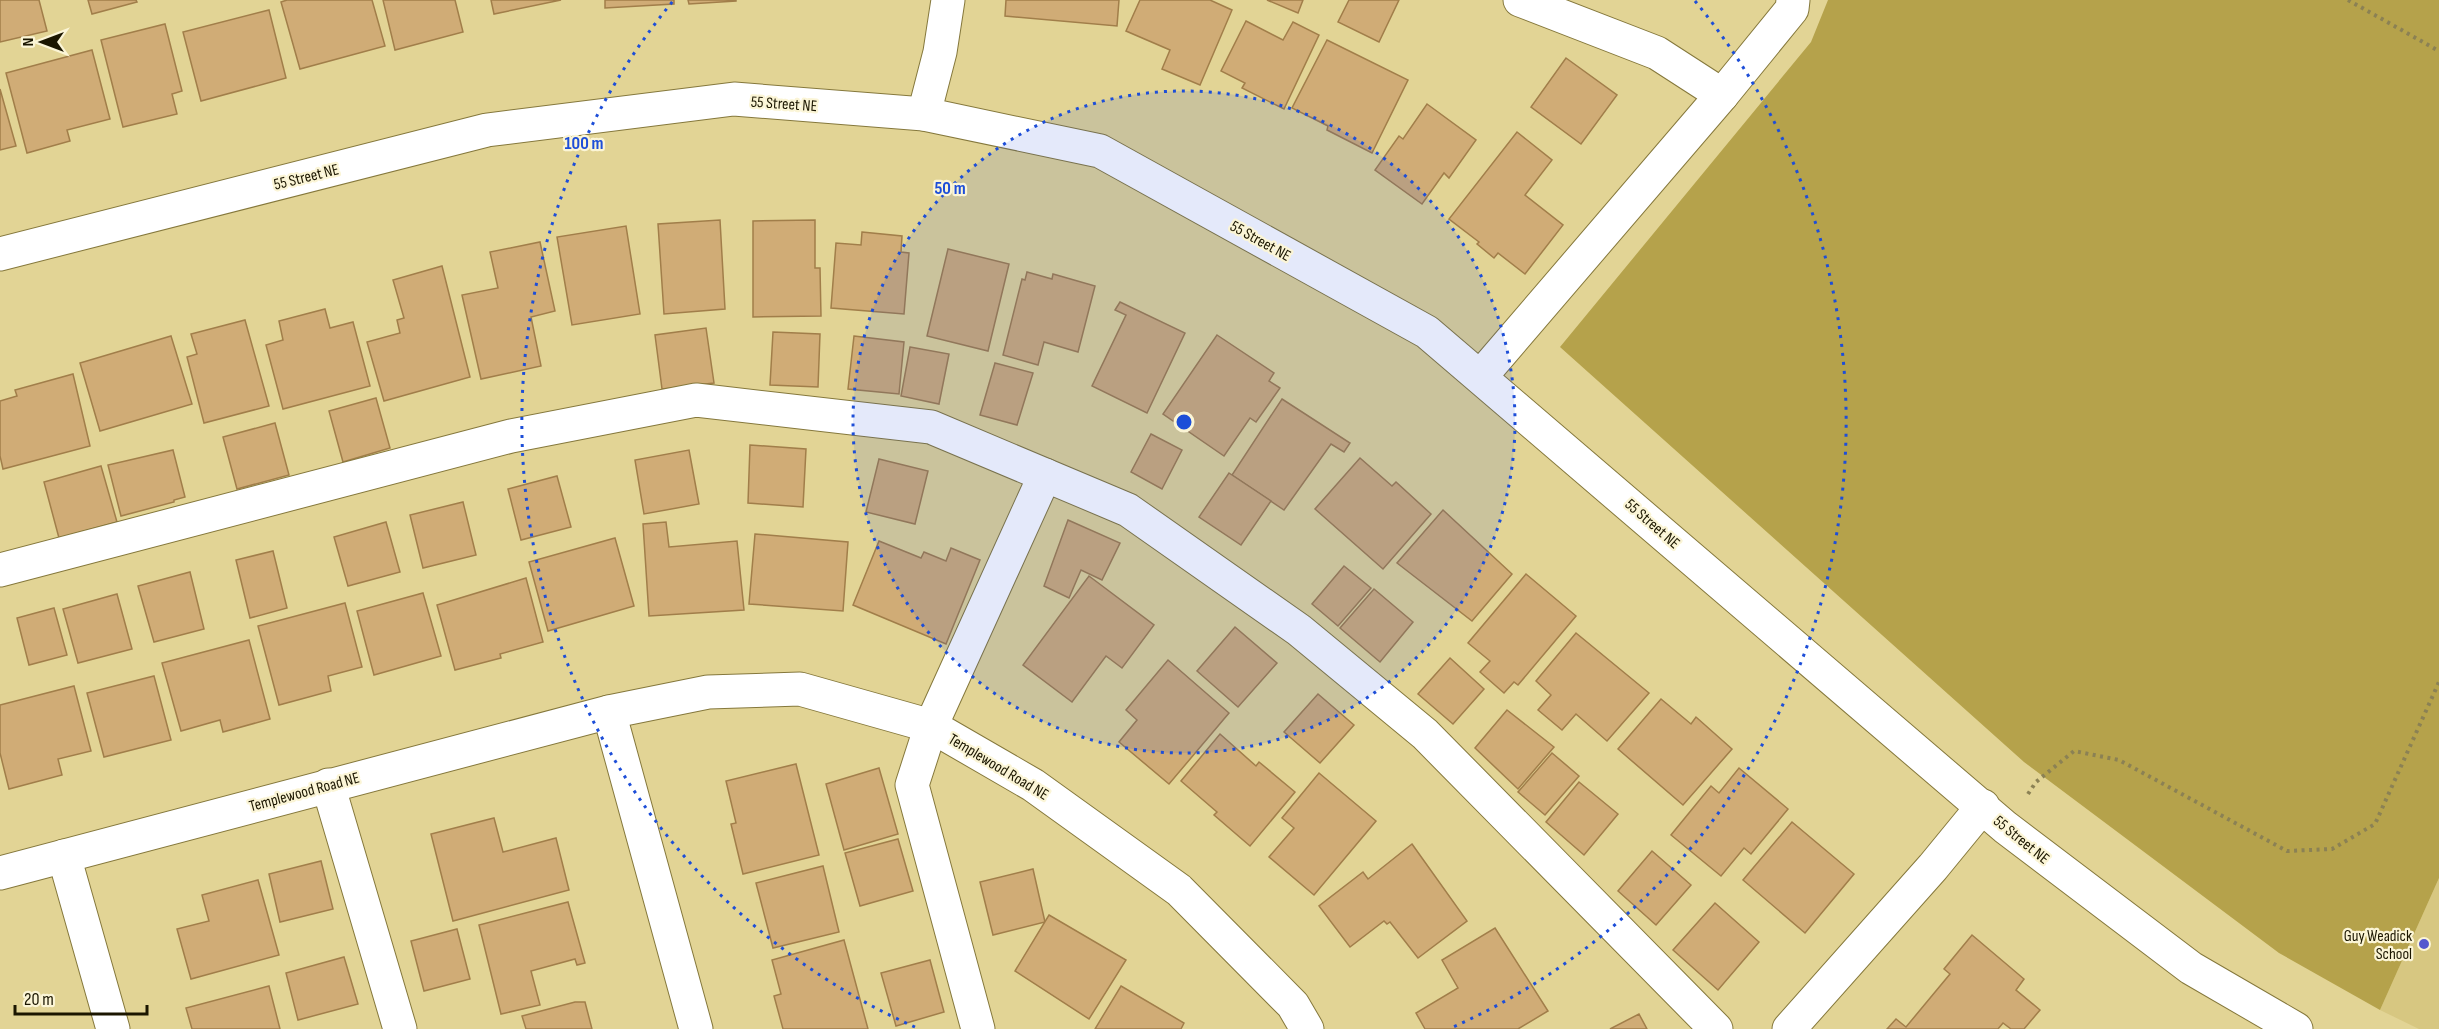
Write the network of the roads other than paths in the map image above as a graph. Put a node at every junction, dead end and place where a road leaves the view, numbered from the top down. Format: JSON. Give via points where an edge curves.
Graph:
{"nodes":[{"id":1,"x":948,"y":0,"type":"edge"},
{"id":2,"x":1520,"y":0,"type":"edge"},
{"id":3,"x":1793,"y":0,"type":"edge"},
{"id":4,"x":1722,"y":95,"type":"junction"},
{"id":5,"x":924,"y":114,"type":"junction"},
{"id":6,"x":0,"y":254,"type":"edge"},
{"id":7,"x":1481,"y":376,"type":"junction"},
{"id":8,"x":1045,"y":475,"type":"junction"},
{"id":9,"x":0,"y":570,"type":"edge"},
{"id":10,"x":609,"y":712,"type":"junction"},
{"id":11,"x":931,"y":726,"type":"junction"},
{"id":12,"x":328,"y":784,"type":"junction"},
{"id":13,"x":1994,"y":817,"type":"junction"},
{"id":14,"x":64,"y":856,"type":"junction"},
{"id":15,"x":0,"y":873,"type":"edge"},
{"id":16,"x":113,"y":1029,"type":"edge"},
{"id":17,"x":400,"y":1029,"type":"edge"},
{"id":18,"x":696,"y":1029,"type":"edge"},
{"id":19,"x":978,"y":1029,"type":"edge"},
{"id":20,"x":1307,"y":1029,"type":"edge"},
{"id":21,"x":1716,"y":1029,"type":"edge"},
{"id":22,"x":1789,"y":1029,"type":"edge"},
{"id":23,"x":2296,"y":1029,"type":"edge"}],
"edges":[{"from":1,"to":5,"type":"street"},
{"from":2,"to":4,"type":"street","via":[[1657,53]]},
{"from":3,"to":4,"type":"street","via":[[1792,9]]},
{"from":4,"to":7,"type":"street"},
{"from":5,"to":6,"type":"street","name":"55 Street NE","via":[[734,99],[487,130]]},
{"from":5,"to":7,"type":"street","name":"55 Street NE","via":[[1101,151],[1427,332]]},
{"from":7,"to":13,"type":"street","name":"55 Street NE"},
{"from":8,"to":9,"type":"street","via":[[931,427],[696,400],[511,436]]},
{"from":8,"to":11,"type":"street"},
{"from":8,"to":21,"type":"street","via":[[1128,510],[1299,630],[1425,734]]},
{"from":10,"to":11,"type":"street","name":"Templewood Road NE","via":[[708,692],[800,689]]},
{"from":10,"to":12,"type":"street","name":"Templewood Road NE"},
{"from":10,"to":18,"type":"street"},
{"from":11,"to":19,"type":"street","via":[[912,784]]},
{"from":11,"to":20,"type":"street","name":"Templewood Road NE","via":[[1033,785],[1179,890],[1293,1005]]},
{"from":12,"to":14,"type":"street","name":"Templewood Road NE"},
{"from":12,"to":17,"type":"street"},
{"from":13,"to":22,"type":"street","via":[[1933,867]]},
{"from":13,"to":23,"type":"street","name":"55 Street NE","via":[[2191,968]]},
{"from":14,"to":15,"type":"street","name":"Templewood Road NE"},
{"from":14,"to":16,"type":"street"}]}
